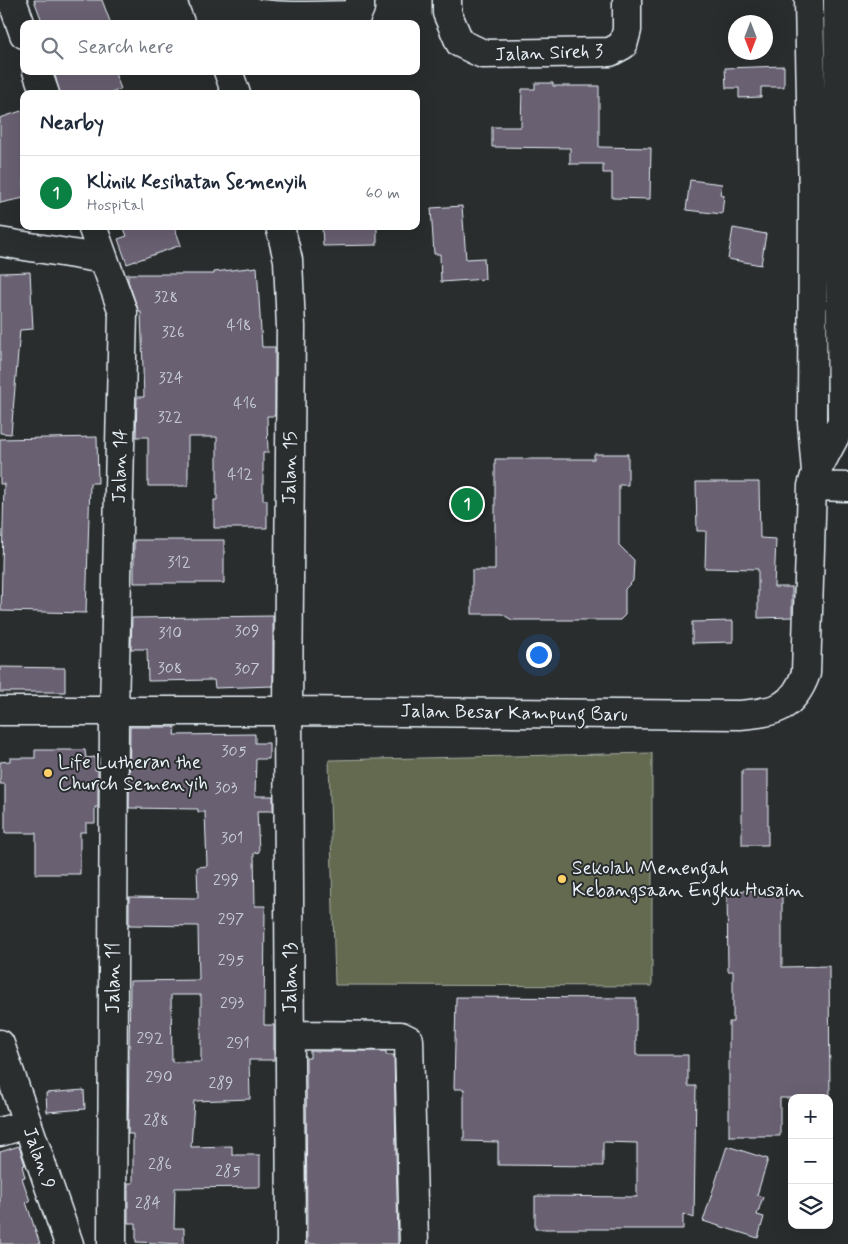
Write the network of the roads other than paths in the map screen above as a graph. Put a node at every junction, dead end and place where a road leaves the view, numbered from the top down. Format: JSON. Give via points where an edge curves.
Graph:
{"nodes":[{"id":1,"x":12,"y":0,"type":"edge"},
{"id":2,"x":204,"y":0,"type":"edge"},
{"id":3,"x":220,"y":0,"type":"edge"},
{"id":4,"x":360,"y":0,"type":"edge"},
{"id":5,"x":446,"y":0,"type":"edge"},
{"id":6,"x":627,"y":0,"type":"edge"},
{"id":7,"x":809,"y":0,"type":"edge"},
{"id":8,"x":838,"y":0,"type":"edge"},
{"id":9,"x":302,"y":8,"type":"edge"},
{"id":10,"x":211,"y":20,"type":"edge"},
{"id":11,"x":20,"y":23,"type":"edge"},
{"id":12,"x":38,"y":75,"type":"edge"},
{"id":13,"x":229,"y":75,"type":"edge"},
{"id":14,"x":44,"y":90,"type":"edge"},
{"id":15,"x":235,"y":90,"type":"edge"},
{"id":16,"x":844,"y":94,"type":"edge"},
{"id":17,"x":93,"y":230,"type":"edge"},
{"id":18,"x":281,"y":230,"type":"edge"},
{"id":19,"x":0,"y":242,"type":"edge"},
{"id":20,"x":104,"y":259,"type":"junction"},
{"id":21,"x":845,"y":304,"type":"edge"},
{"id":22,"x":812,"y":422,"type":"junction"},
{"id":23,"x":845,"y":423,"type":"edge"},
{"id":24,"x":814,"y":479,"type":"junction"},
{"id":25,"x":848,"y":487,"type":"edge"},
{"id":26,"x":114,"y":711,"type":"junction"},
{"id":27,"x":288,"y":711,"type":"junction"},
{"id":28,"x":0,"y":712,"type":"edge"},
{"id":29,"x":290,"y":1035,"type":"junction"},
{"id":30,"x":0,"y":1044,"type":"edge"},
{"id":31,"x":27,"y":1124,"type":"junction"},
{"id":32,"x":0,"y":1132,"type":"edge"},
{"id":33,"x":69,"y":1244,"type":"edge"},
{"id":34,"x":112,"y":1244,"type":"edge"},
{"id":35,"x":291,"y":1244,"type":"edge"},
{"id":36,"x":414,"y":1244,"type":"edge"}],
"edges":[{"from":1,"to":11,"type":"street"},
{"from":2,"to":10,"type":"street"},
{"from":3,"to":9,"type":"street","via":[[222,4],[242,12]]},
{"from":4,"to":9,"type":"street","via":[[357,16]]},
{"from":5,"to":6,"type":"street","name":"Jalan Sireh 3","via":[[447,13],[460,43],[483,54],[610,52],[624,45]]},
{"from":7,"to":22,"type":"street","name":"Jalan Besar Kampung Baru"},
{"from":8,"to":16,"type":"street"},
{"from":12,"to":14,"type":"street"},
{"from":13,"to":15,"type":"street"},
{"from":16,"to":21,"type":"street"},
{"from":17,"to":20,"type":"street","name":"Jalan 14"},
{"from":18,"to":27,"type":"street","name":"Jalan 15","via":[[288,260],[291,327]]},
{"from":19,"to":20,"type":"street"},
{"from":20,"to":26,"type":"street","name":"Jalan 14","via":[[123,312]]},
{"from":21,"to":23,"type":"street"},
{"from":22,"to":23,"type":"street"},
{"from":22,"to":24,"type":"street","name":"Jalan Besar Kampung Baru"},
{"from":23,"to":24,"type":"street"},
{"from":24,"to":25,"type":"street"},
{"from":24,"to":27,"type":"street","name":"Jalan Besar Kampung Baru","via":[[806,673],[800,691],[769,713]]},
{"from":26,"to":27,"type":"street","name":"Jalan Besar Kampung Baru"},
{"from":26,"to":28,"type":"street","name":"Jalan Besar Kampung Baru"},
{"from":26,"to":34,"type":"street","name":"Jalan 11"},
{"from":27,"to":29,"type":"street","name":"Jalan 13"},
{"from":29,"to":35,"type":"street","name":"Jalan 13"},
{"from":29,"to":36,"type":"street","via":[[401,1036],[409,1040]]},
{"from":30,"to":31,"type":"street","name":"Jalan 9"},
{"from":31,"to":32,"type":"street"},
{"from":31,"to":33,"type":"street","name":"Jalan 9"}]}
